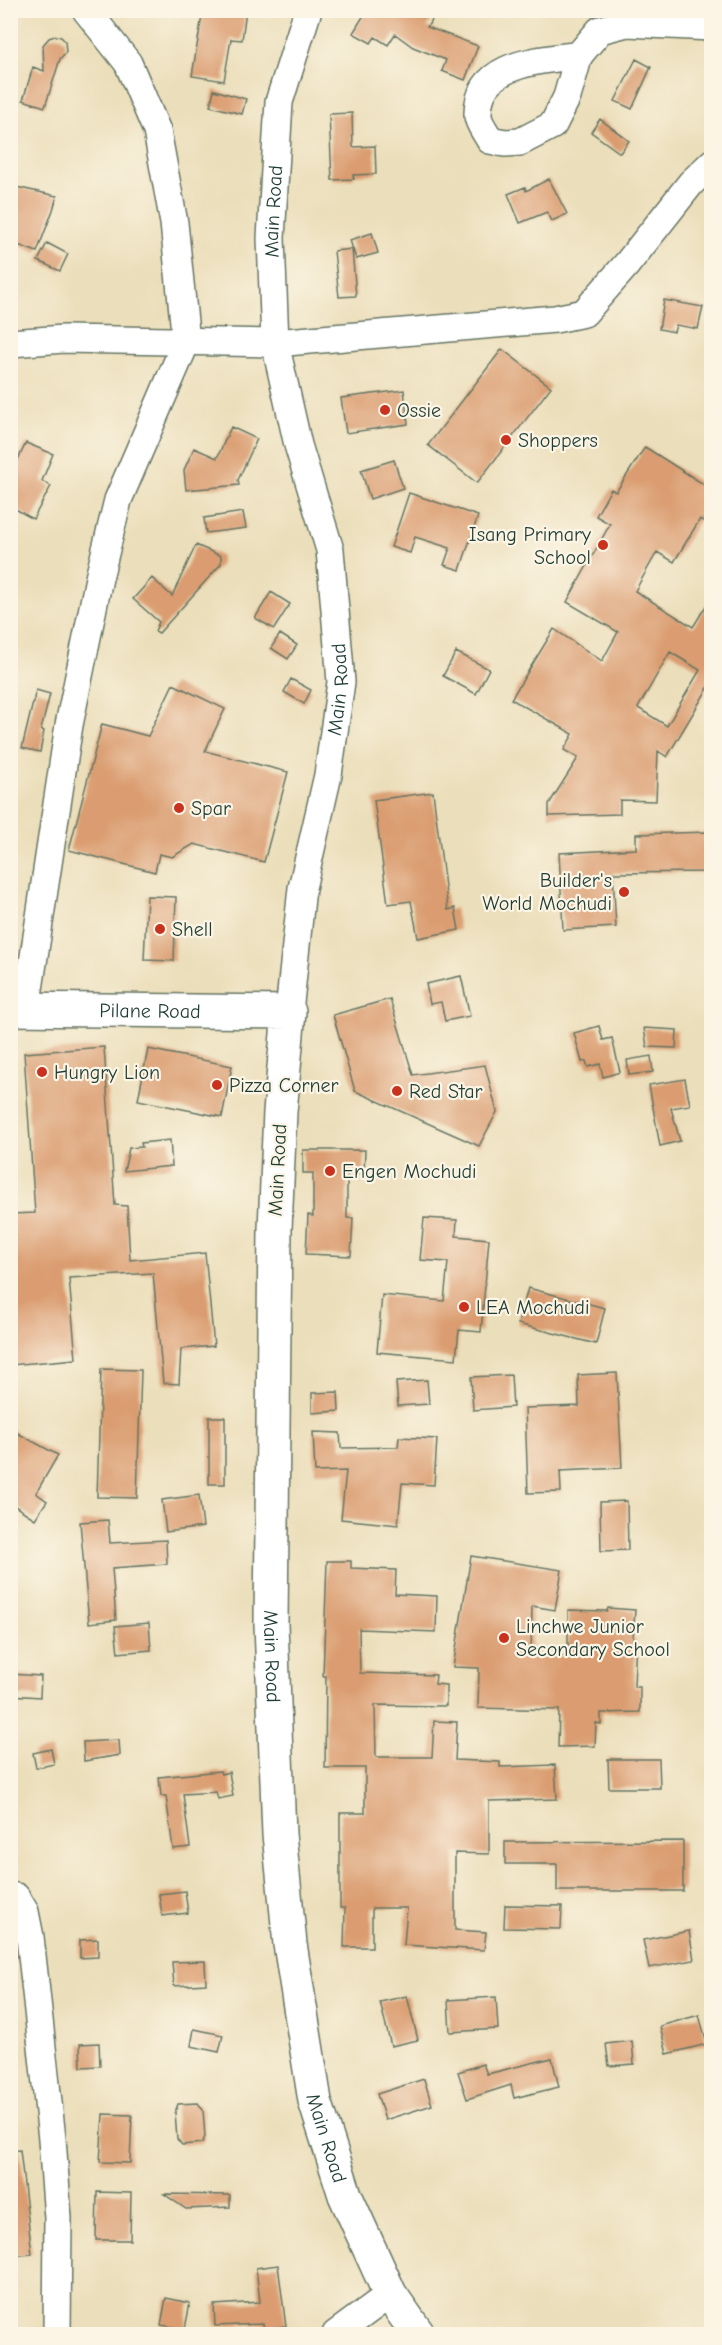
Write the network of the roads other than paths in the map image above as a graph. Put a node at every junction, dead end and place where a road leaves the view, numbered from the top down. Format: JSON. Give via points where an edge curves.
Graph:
{"nodes":[{"id":1,"x":86,"y":10,"type":"edge"},
{"id":2,"x":308,"y":10,"type":"edge"},
{"id":3,"x":711,"y":27,"type":"edge"},
{"id":4,"x":579,"y":55,"type":"dead end"},
{"id":5,"x":711,"y":163,"type":"edge"},
{"id":6,"x":186,"y":342,"type":"junction"},
{"id":7,"x":10,"y":343,"type":"edge"},
{"id":8,"x":275,"y":344,"type":"junction"},
{"id":9,"x":18,"y":1009,"type":"edge"},
{"id":10,"x":289,"y":1012,"type":"junction"},
{"id":11,"x":10,"y":1896,"type":"edge"},
{"id":12,"x":390,"y":2294,"type":"junction"},
{"id":13,"x":57,"y":2334,"type":"edge"},
{"id":14,"x":336,"y":2334,"type":"edge"},
{"id":15,"x":418,"y":2334,"type":"edge"}],
"edges":[{"from":1,"to":6,"type":"street","via":[[128,63],[157,131],[174,223]]},
{"from":2,"to":8,"type":"street","name":"Main Road","via":[[279,102],[271,238]]},
{"from":3,"to":4,"type":"street","via":[[627,23],[600,30]]},
{"from":5,"to":8,"type":"street","via":[[584,313],[555,319]]},
{"from":6,"to":7,"type":"street","via":[[64,339]]},
{"from":6,"to":8,"type":"street"},
{"from":6,"to":9,"type":"street","via":[[118,500],[69,725]]},
{"from":8,"to":10,"type":"street","name":"Main Road","via":[[298,445],[330,550],[341,682],[328,775],[302,888]]},
{"from":9,"to":10,"type":"main road","name":"Pilane Road"},
{"from":10,"to":12,"type":"main road","name":"Main Road","via":[[274,1229],[271,1624],[279,1834],[294,1976],[315,2101],[345,2195]]},
{"from":11,"to":13,"type":"street","via":[[16,1897],[25,1912],[30,1937],[58,2218]]},
{"from":12,"to":14,"type":"street"},
{"from":12,"to":15,"type":"main road","name":"Main Road"}]}
